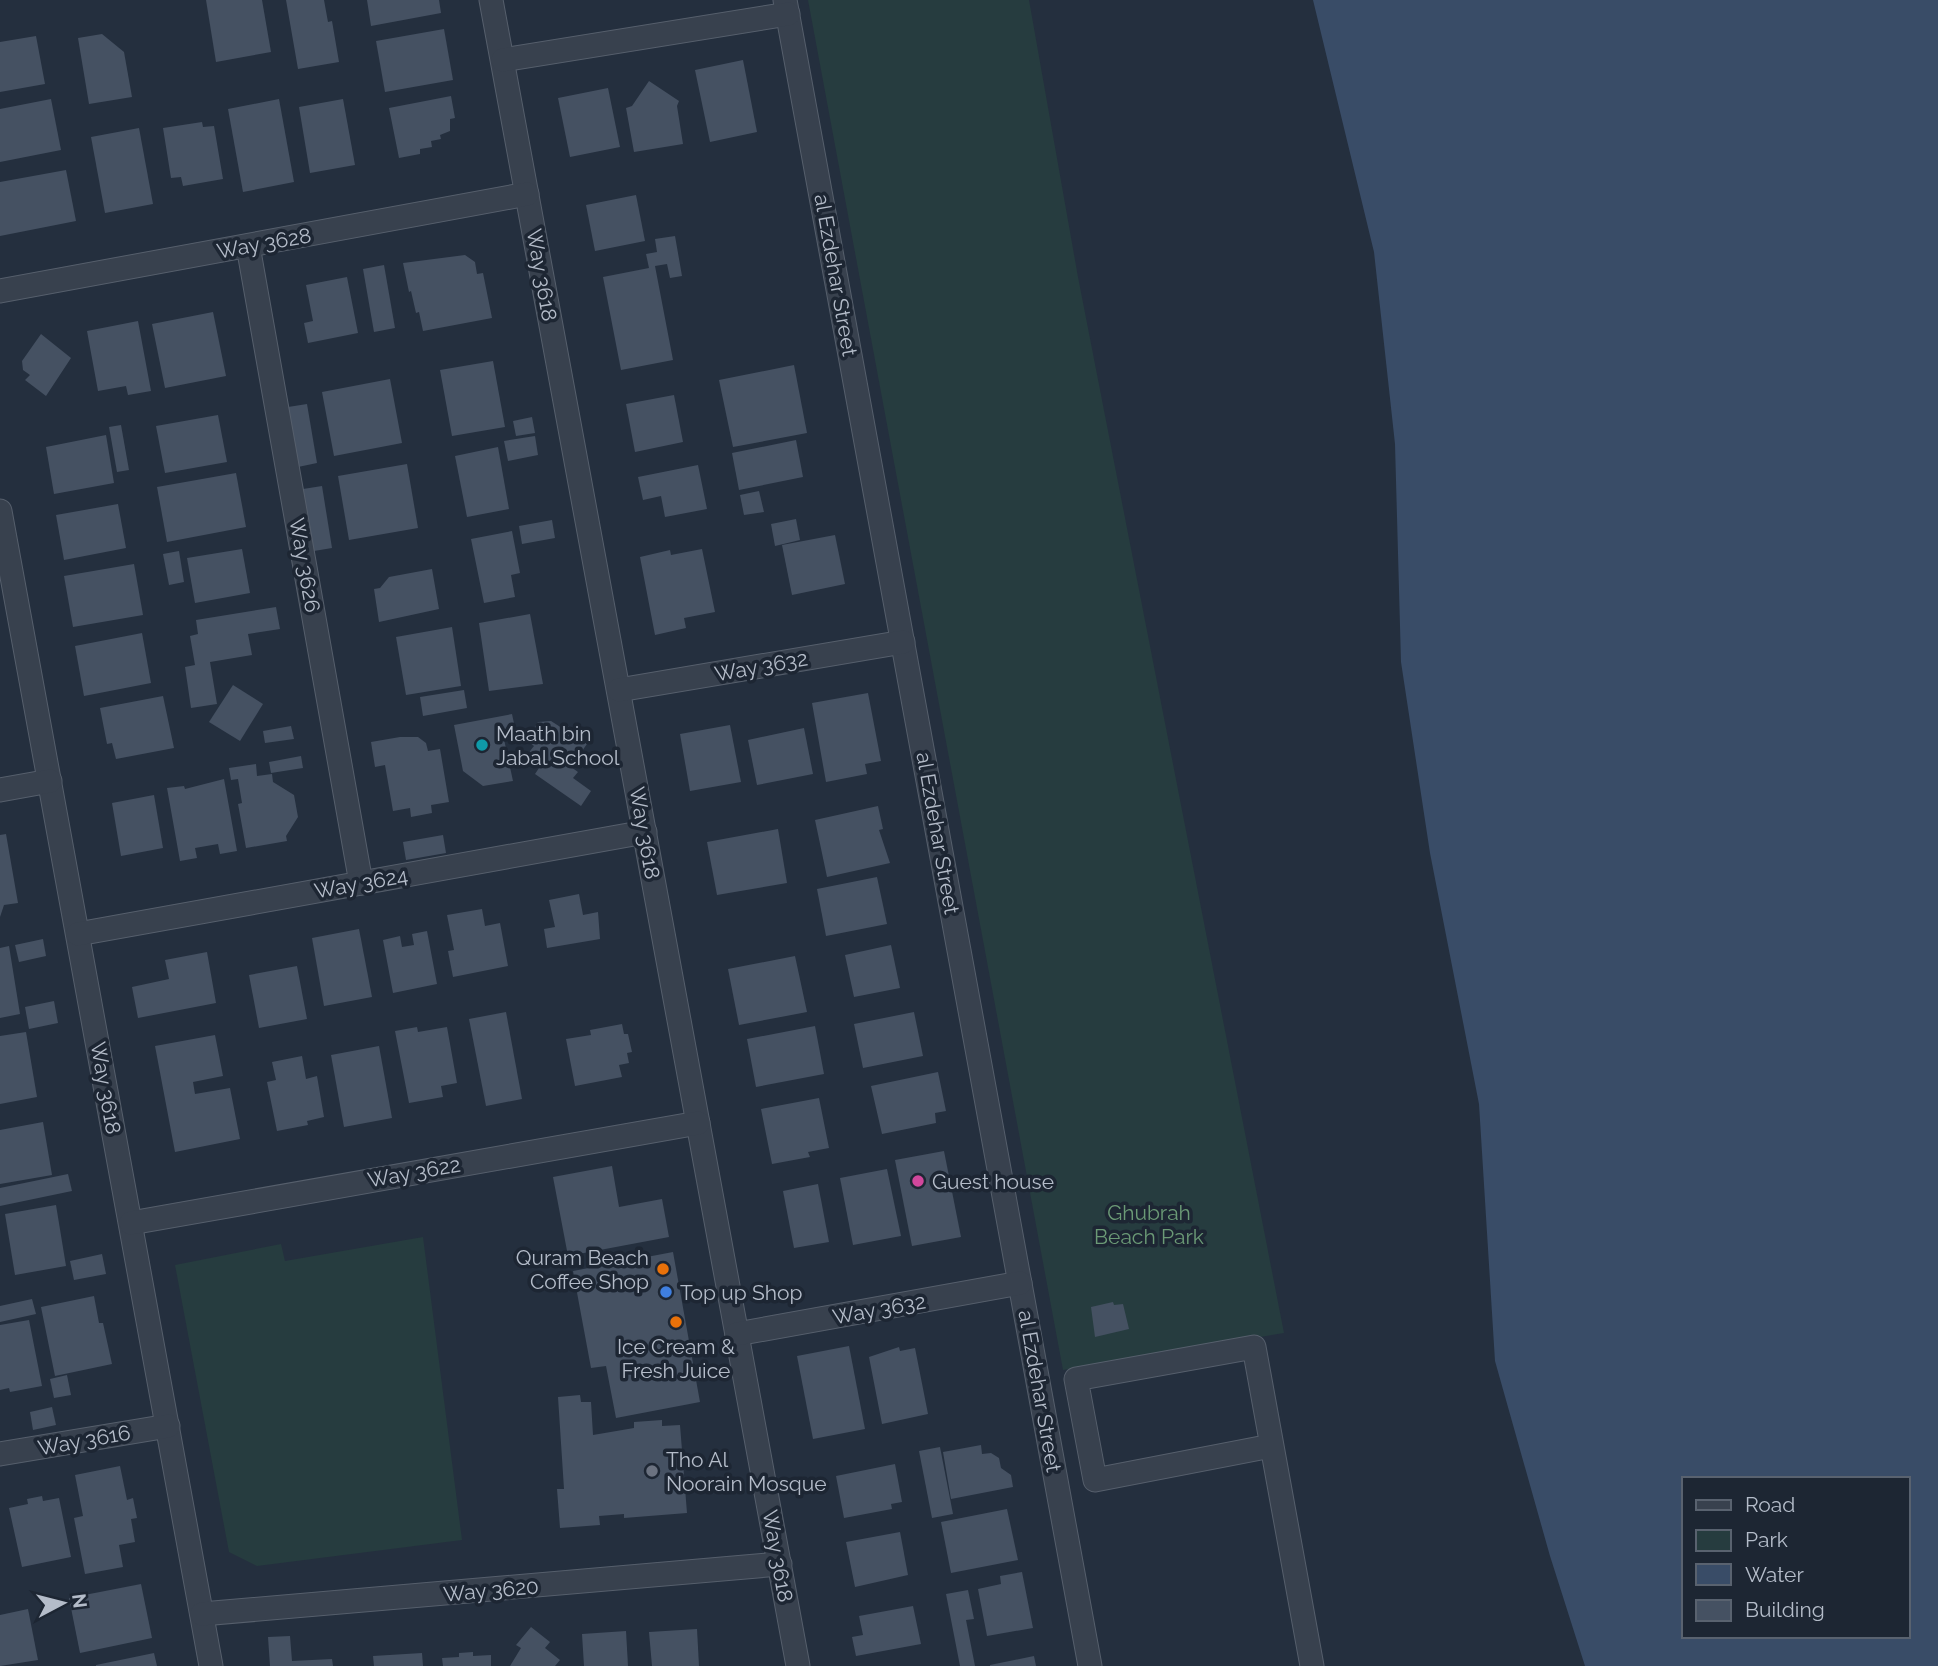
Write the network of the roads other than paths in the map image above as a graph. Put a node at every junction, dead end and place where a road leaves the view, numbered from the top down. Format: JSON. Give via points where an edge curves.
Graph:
{"nodes":[{"id":1,"x":491,"y":0,"type":"edge"},
{"id":2,"x":787,"y":7,"type":"edge"},
{"id":3,"x":503,"y":60,"type":"junction"},
{"id":4,"x":527,"y":194,"type":"junction"},
{"id":5,"x":248,"y":246,"type":"junction"},
{"id":6,"x":0,"y":291,"type":"edge"},
{"id":7,"x":0,"y":511,"type":"edge"},
{"id":8,"x":902,"y":642,"type":"junction"},
{"id":9,"x":619,"y":690,"type":"junction"},
{"id":10,"x":50,"y":781,"type":"junction"},
{"id":11,"x":0,"y":790,"type":"edge"},
{"id":12,"x":645,"y":832,"type":"junction"},
{"id":13,"x":361,"y":883,"type":"junction"},
{"id":14,"x":78,"y":934,"type":"junction"},
{"id":15,"x":698,"y":1123,"type":"junction"},
{"id":16,"x":131,"y":1223,"type":"junction"},
{"id":17,"x":1020,"y":1283,"type":"junction"},
{"id":18,"x":737,"y":1334,"type":"junction"},
{"id":19,"x":168,"y":1426,"type":"junction"},
{"id":20,"x":1271,"y":1446,"type":"junction"},
{"id":21,"x":0,"y":1454,"type":"edge"},
{"id":22,"x":780,"y":1564,"type":"junction"},
{"id":23,"x":202,"y":1614,"type":"junction"},
{"id":24,"x":212,"y":1666,"type":"edge"},
{"id":25,"x":798,"y":1666,"type":"edge"},
{"id":26,"x":1090,"y":1666,"type":"edge"},
{"id":27,"x":1312,"y":1666,"type":"edge"}],
"edges":[{"from":1,"to":3,"type":"street","name":"Way 3618"},
{"from":2,"to":3,"type":"street"},
{"from":2,"to":8,"type":"street","name":"al Ezdehar Street"},
{"from":3,"to":4,"type":"street","name":"Way 3618"},
{"from":4,"to":5,"type":"street","name":"Way 3628"},
{"from":4,"to":9,"type":"street","name":"Way 3618"},
{"from":5,"to":6,"type":"street","name":"Way 3628"},
{"from":5,"to":13,"type":"street","name":"Way 3626"},
{"from":7,"to":10,"type":"street","name":"Way 3618"},
{"from":8,"to":9,"type":"street","name":"Way 3632"},
{"from":8,"to":17,"type":"street","name":"al Ezdehar Street"},
{"from":9,"to":12,"type":"street","name":"Way 3618"},
{"from":10,"to":11,"type":"street"},
{"from":10,"to":14,"type":"street","name":"Way 3618"},
{"from":12,"to":13,"type":"street","name":"Way 3624"},
{"from":12,"to":15,"type":"street","name":"Way 3618"},
{"from":13,"to":14,"type":"street","name":"Way 3624"},
{"from":14,"to":16,"type":"street","name":"Way 3618"},
{"from":15,"to":16,"type":"street","name":"Way 3622"},
{"from":15,"to":18,"type":"street","name":"Way 3618"},
{"from":16,"to":19,"type":"street","name":"Way 3618"},
{"from":17,"to":18,"type":"street","name":"Way 3632"},
{"from":17,"to":26,"type":"street","name":"al Ezdehar Street"},
{"from":18,"to":22,"type":"street","name":"Way 3618"},
{"from":19,"to":21,"type":"street","name":"Way 3616"},
{"from":19,"to":23,"type":"street","name":"Way 3618"},
{"from":20,"to":20,"type":"street","via":[[1095,1480],[1076,1379],[1254,1347]]},
{"from":20,"to":27,"type":"street"},
{"from":22,"to":23,"type":"street","name":"Way 3620"},
{"from":22,"to":25,"type":"street","name":"Way 3618"},
{"from":23,"to":24,"type":"street","name":"Way 3618"}]}
